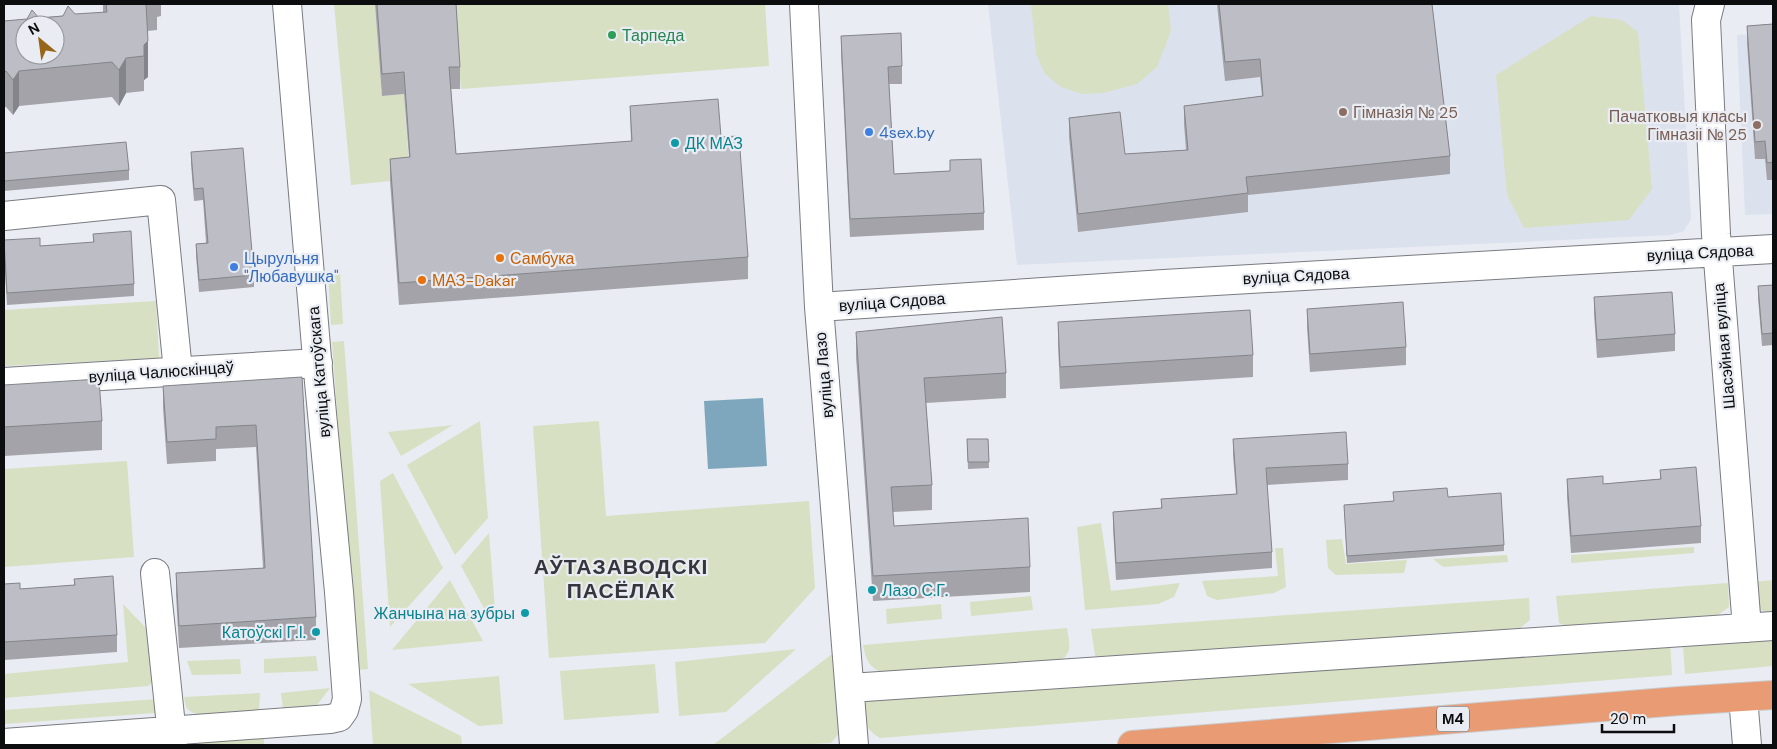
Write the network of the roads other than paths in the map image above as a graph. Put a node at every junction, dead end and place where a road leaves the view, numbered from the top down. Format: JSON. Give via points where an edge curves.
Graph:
{"nodes":[{"id":1,"x":287,"y":4,"type":"edge"},
{"id":2,"x":804,"y":4,"type":"edge"},
{"id":3,"x":1710,"y":4,"type":"edge"},
{"id":4,"x":4,"y":216,"type":"edge"},
{"id":5,"x":1773,"y":249,"type":"edge"},
{"id":6,"x":1717,"y":252,"type":"junction"},
{"id":7,"x":819,"y":307,"type":"junction"},
{"id":8,"x":318,"y":363,"type":"junction"},
{"id":9,"x":178,"y":371,"type":"junction"},
{"id":10,"x":4,"y":382,"type":"edge"},
{"id":11,"x":155,"y":572,"type":"dead end"},
{"id":12,"x":1760,"y":627,"type":"edge"},
{"id":13,"x":850,"y":688,"type":"junction"},
{"id":14,"x":1773,"y":695,"type":"edge"},
{"id":15,"x":1743,"y":697,"type":"junction"},
{"id":16,"x":172,"y":738,"type":"edge"},
{"id":17,"x":4,"y":743,"type":"edge"},
{"id":18,"x":854,"y":745,"type":"edge"},
{"id":19,"x":1132,"y":745,"type":"edge"},
{"id":20,"x":1747,"y":745,"type":"edge"}],
"edges":[{"from":1,"to":8,"type":"street","name":"вуліца Катоўскага"},
{"from":2,"to":7,"type":"street","name":"вуліца Лазо"},
{"from":3,"to":6,"type":"street","name":"Шасэйная вуліца","via":[[1706,20]]},
{"from":4,"to":9,"type":"street","via":[[161,200]]},
{"from":5,"to":6,"type":"street","name":"вуліца Сядова"},
{"from":6,"to":7,"type":"street","name":"вуліца Сядова"},
{"from":6,"to":12,"type":"street","name":"Шасэйная вуліца"},
{"from":7,"to":13,"type":"street","name":"вуліца Лазо"},
{"from":8,"to":9,"type":"street","name":"вуліца Чалюскінцаў"},
{"from":8,"to":16,"type":"street","name":"вуліца Катоўскага","via":[[340,592],[347,699],[344,710],[340,717],[330,719]]},
{"from":9,"to":10,"type":"street","name":"вуліца Чалюскінцаў"},
{"from":11,"to":16,"type":"street"},
{"from":12,"to":13,"type":"street"},
{"from":13,"to":18,"type":"street","name":"вуліца Лазо"},
{"from":14,"to":15,"type":"main road","number":"М4"},
{"from":15,"to":19,"type":"main road","number":"М4"},
{"from":15,"to":20,"type":"street"},
{"from":16,"to":17,"type":"street"}]}
